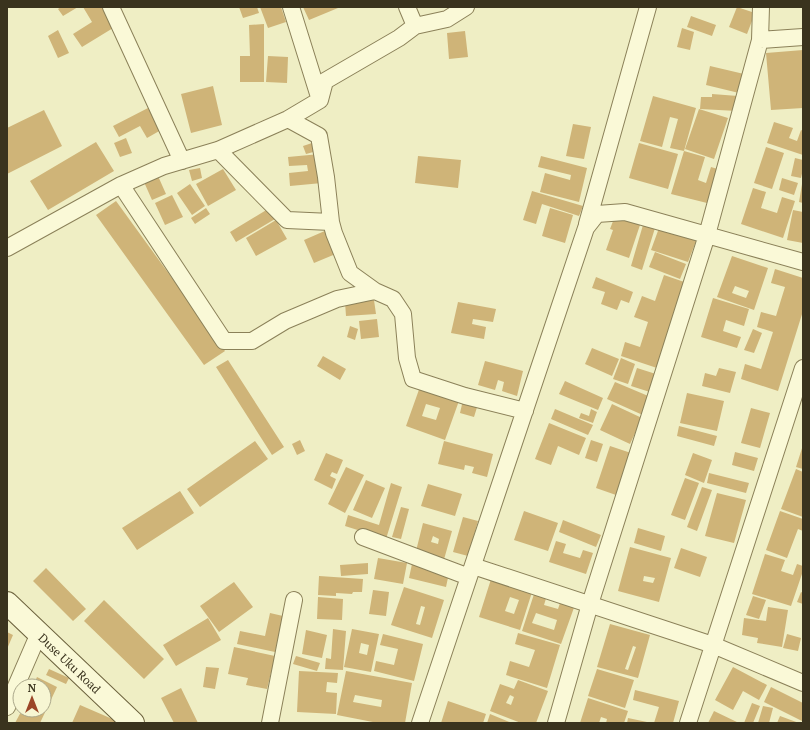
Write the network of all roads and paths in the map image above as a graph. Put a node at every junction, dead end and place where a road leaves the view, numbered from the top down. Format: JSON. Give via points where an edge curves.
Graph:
{"nodes":[{"id":1,"x":111,"y":7,"type":"edge"},
{"id":2,"x":291,"y":7,"type":"edge"},
{"id":3,"x":407,"y":7,"type":"edge"},
{"id":4,"x":466,"y":7,"type":"edge"},
{"id":5,"x":648,"y":7,"type":"edge"},
{"id":6,"x":761,"y":7,"type":"edge"},
{"id":7,"x":415,"y":26,"type":"junction"},
{"id":8,"x":803,"y":37,"type":"edge"},
{"id":9,"x":760,"y":40,"type":"junction"},
{"id":10,"x":320,"y":100,"type":"junction"},
{"id":11,"x":288,"y":119,"type":"junction"},
{"id":12,"x":218,"y":150,"type":"junction"},
{"id":13,"x":182,"y":161,"type":"junction"},
{"id":14,"x":121,"y":185,"type":"junction"},
{"id":15,"x":331,"y":222,"type":"junction"},
{"id":16,"x":586,"y":228,"type":"junction"},
{"id":17,"x":707,"y":235,"type":"junction"},
{"id":18,"x":7,"y":248,"type":"edge"},
{"id":19,"x":803,"y":262,"type":"edge"},
{"id":20,"x":375,"y":291,"type":"junction"},
{"id":21,"x":803,"y":368,"type":"edge"},
{"id":22,"x":525,"y":411,"type":"junction"},
{"id":23,"x":363,"y":537,"type":"dead end"},
{"id":24,"x":471,"y":572,"type":"junction"},
{"id":25,"x":294,"y":600,"type":"dead end"},
{"id":26,"x":7,"y":603,"type":"edge"},
{"id":27,"x":590,"y":604,"type":"junction"},
{"id":28,"x":39,"y":633,"type":"junction"},
{"id":29,"x":713,"y":645,"type":"junction"},
{"id":30,"x":803,"y":683,"type":"edge"},
{"id":31,"x":7,"y":707,"type":"edge"},
{"id":32,"x":134,"y":723,"type":"edge"},
{"id":33,"x":270,"y":723,"type":"edge"},
{"id":34,"x":420,"y":723,"type":"edge"},
{"id":35,"x":556,"y":723,"type":"edge"},
{"id":36,"x":688,"y":723,"type":"edge"}],
"edges":[{"from":1,"to":13,"type":"street"},
{"from":2,"to":10,"type":"street"},
{"from":3,"to":7,"type":"street"},
{"from":4,"to":7,"type":"street","via":[[447,19]]},
{"from":5,"to":16,"type":"street"},
{"from":6,"to":9,"type":"street"},
{"from":7,"to":10,"type":"street","via":[[325,81]]},
{"from":8,"to":9,"type":"street"},
{"from":9,"to":17,"type":"street"},
{"from":10,"to":11,"type":"street"},
{"from":11,"to":12,"type":"street"},
{"from":11,"to":15,"type":"street","via":[[319,136]]},
{"from":12,"to":13,"type":"street"},
{"from":12,"to":15,"type":"street","via":[[287,220]]},
{"from":13,"to":14,"type":"street"},
{"from":14,"to":18,"type":"street"},
{"from":14,"to":20,"type":"street","via":[[224,341],[252,341],[285,321],[337,299]]},
{"from":15,"to":20,"type":"street","via":[[350,273]]},
{"from":16,"to":17,"type":"street","via":[[597,214],[625,212]]},
{"from":16,"to":22,"type":"street"},
{"from":17,"to":19,"type":"street"},
{"from":17,"to":27,"type":"street"},
{"from":20,"to":22,"type":"street","via":[[393,299],[403,314],[407,358],[413,379],[465,396]]},
{"from":21,"to":29,"type":"street"},
{"from":22,"to":24,"type":"street"},
{"from":23,"to":24,"type":"street"},
{"from":24,"to":27,"type":"street"},
{"from":24,"to":34,"type":"street"},
{"from":25,"to":33,"type":"street"},
{"from":26,"to":28,"type":"street","name":"Duse Uku Road"},
{"from":27,"to":29,"type":"street"},
{"from":27,"to":35,"type":"street"},
{"from":28,"to":31,"type":"street"},
{"from":28,"to":32,"type":"street","name":"Duse Uku Road"},
{"from":29,"to":30,"type":"street"},
{"from":29,"to":36,"type":"street"}]}
